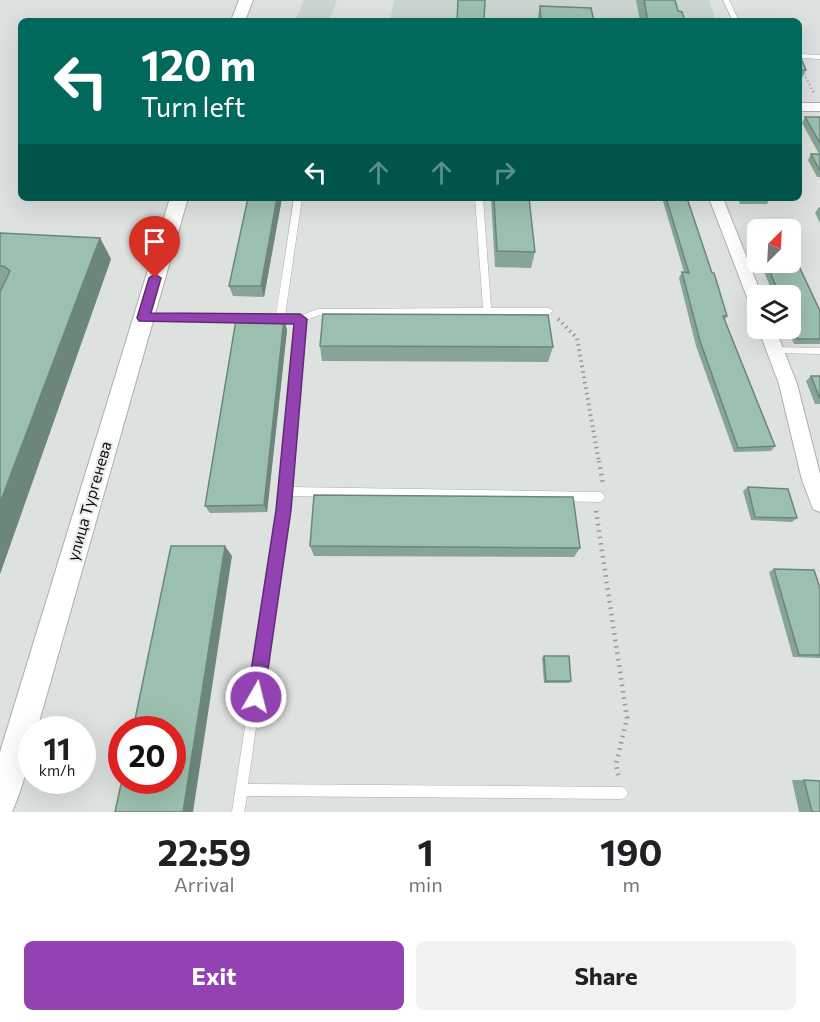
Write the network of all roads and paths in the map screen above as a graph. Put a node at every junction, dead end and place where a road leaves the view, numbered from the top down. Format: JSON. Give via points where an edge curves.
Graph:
{"nodes":[{"id":1,"x":246,"y":0,"type":"edge"},
{"id":2,"x":726,"y":0,"type":"edge"},
{"id":3,"x":239,"y":18,"type":"edge"},
{"id":4,"x":735,"y":18,"type":"edge"},
{"id":5,"x":802,"y":56,"type":"edge"},
{"id":6,"x":820,"y":57,"type":"edge"},
{"id":7,"x":802,"y":68,"type":"edge"},
{"id":8,"x":817,"y":101,"type":"edge"},
{"id":9,"x":802,"y":106,"type":"edge"},
{"id":10,"x":178,"y":201,"type":"edge"},
{"id":11,"x":298,"y":201,"type":"edge"},
{"id":12,"x":479,"y":201,"type":"edge"},
{"id":13,"x":717,"y":201,"type":"edge"},
{"id":14,"x":750,"y":285,"type":"edge"},
{"id":15,"x":487,"y":311,"type":"junction"},
{"id":16,"x":549,"y":311,"type":"joint"},
{"id":17,"x":144,"y":318,"type":"junction"},
{"id":18,"x":280,"y":319,"type":"junction"},
{"id":19,"x":300,"y":319,"type":"junction"},
{"id":20,"x":770,"y":339,"type":"edge"},
{"id":21,"x":775,"y":350,"type":"junction"},
{"id":22,"x":820,"y":351,"type":"edge"},
{"id":23,"x":285,"y":491,"type":"junction"},
{"id":24,"x":600,"y":497,"type":"junction"},
{"id":25,"x":820,"y":503,"type":"edge"},
{"id":26,"x":242,"y":790,"type":"junction"},
{"id":27,"x":622,"y":793,"type":"joint"},
{"id":28,"x":0,"y":803,"type":"edge"},
{"id":29,"x":238,"y":812,"type":"edge"}],
"edges":[{"from":1,"to":3,"type":"street"},
{"from":2,"to":4,"type":"lane"},
{"from":5,"to":6,"type":"lane"},
{"from":7,"to":8,"type":"path"},
{"from":8,"to":9,"type":"street"},
{"from":10,"to":17,"type":"street","name":"улица Тургенева"},
{"from":11,"to":18,"type":"lane"},
{"from":12,"to":15,"type":"lane"},
{"from":13,"to":14,"type":"street"},
{"from":15,"to":16,"type":"lane"},
{"from":15,"to":19,"type":"lane","via":[[318,312]]},
{"from":16,"to":24,"type":"path","via":[[577,338],[603,482]]},
{"from":17,"to":18,"type":"lane"},
{"from":17,"to":28,"type":"street","name":"улица Тургенева"},
{"from":18,"to":19,"type":"lane"},
{"from":19,"to":23,"type":"lane"},
{"from":20,"to":21,"type":"street"},
{"from":21,"to":22,"type":"lane"},
{"from":21,"to":25,"type":"street"},
{"from":23,"to":24,"type":"lane"},
{"from":23,"to":26,"type":"lane"},
{"from":24,"to":27,"type":"path","via":[[596,513],[627,718],[616,764]]},
{"from":26,"to":27,"type":"lane"},
{"from":26,"to":29,"type":"lane"}]}
